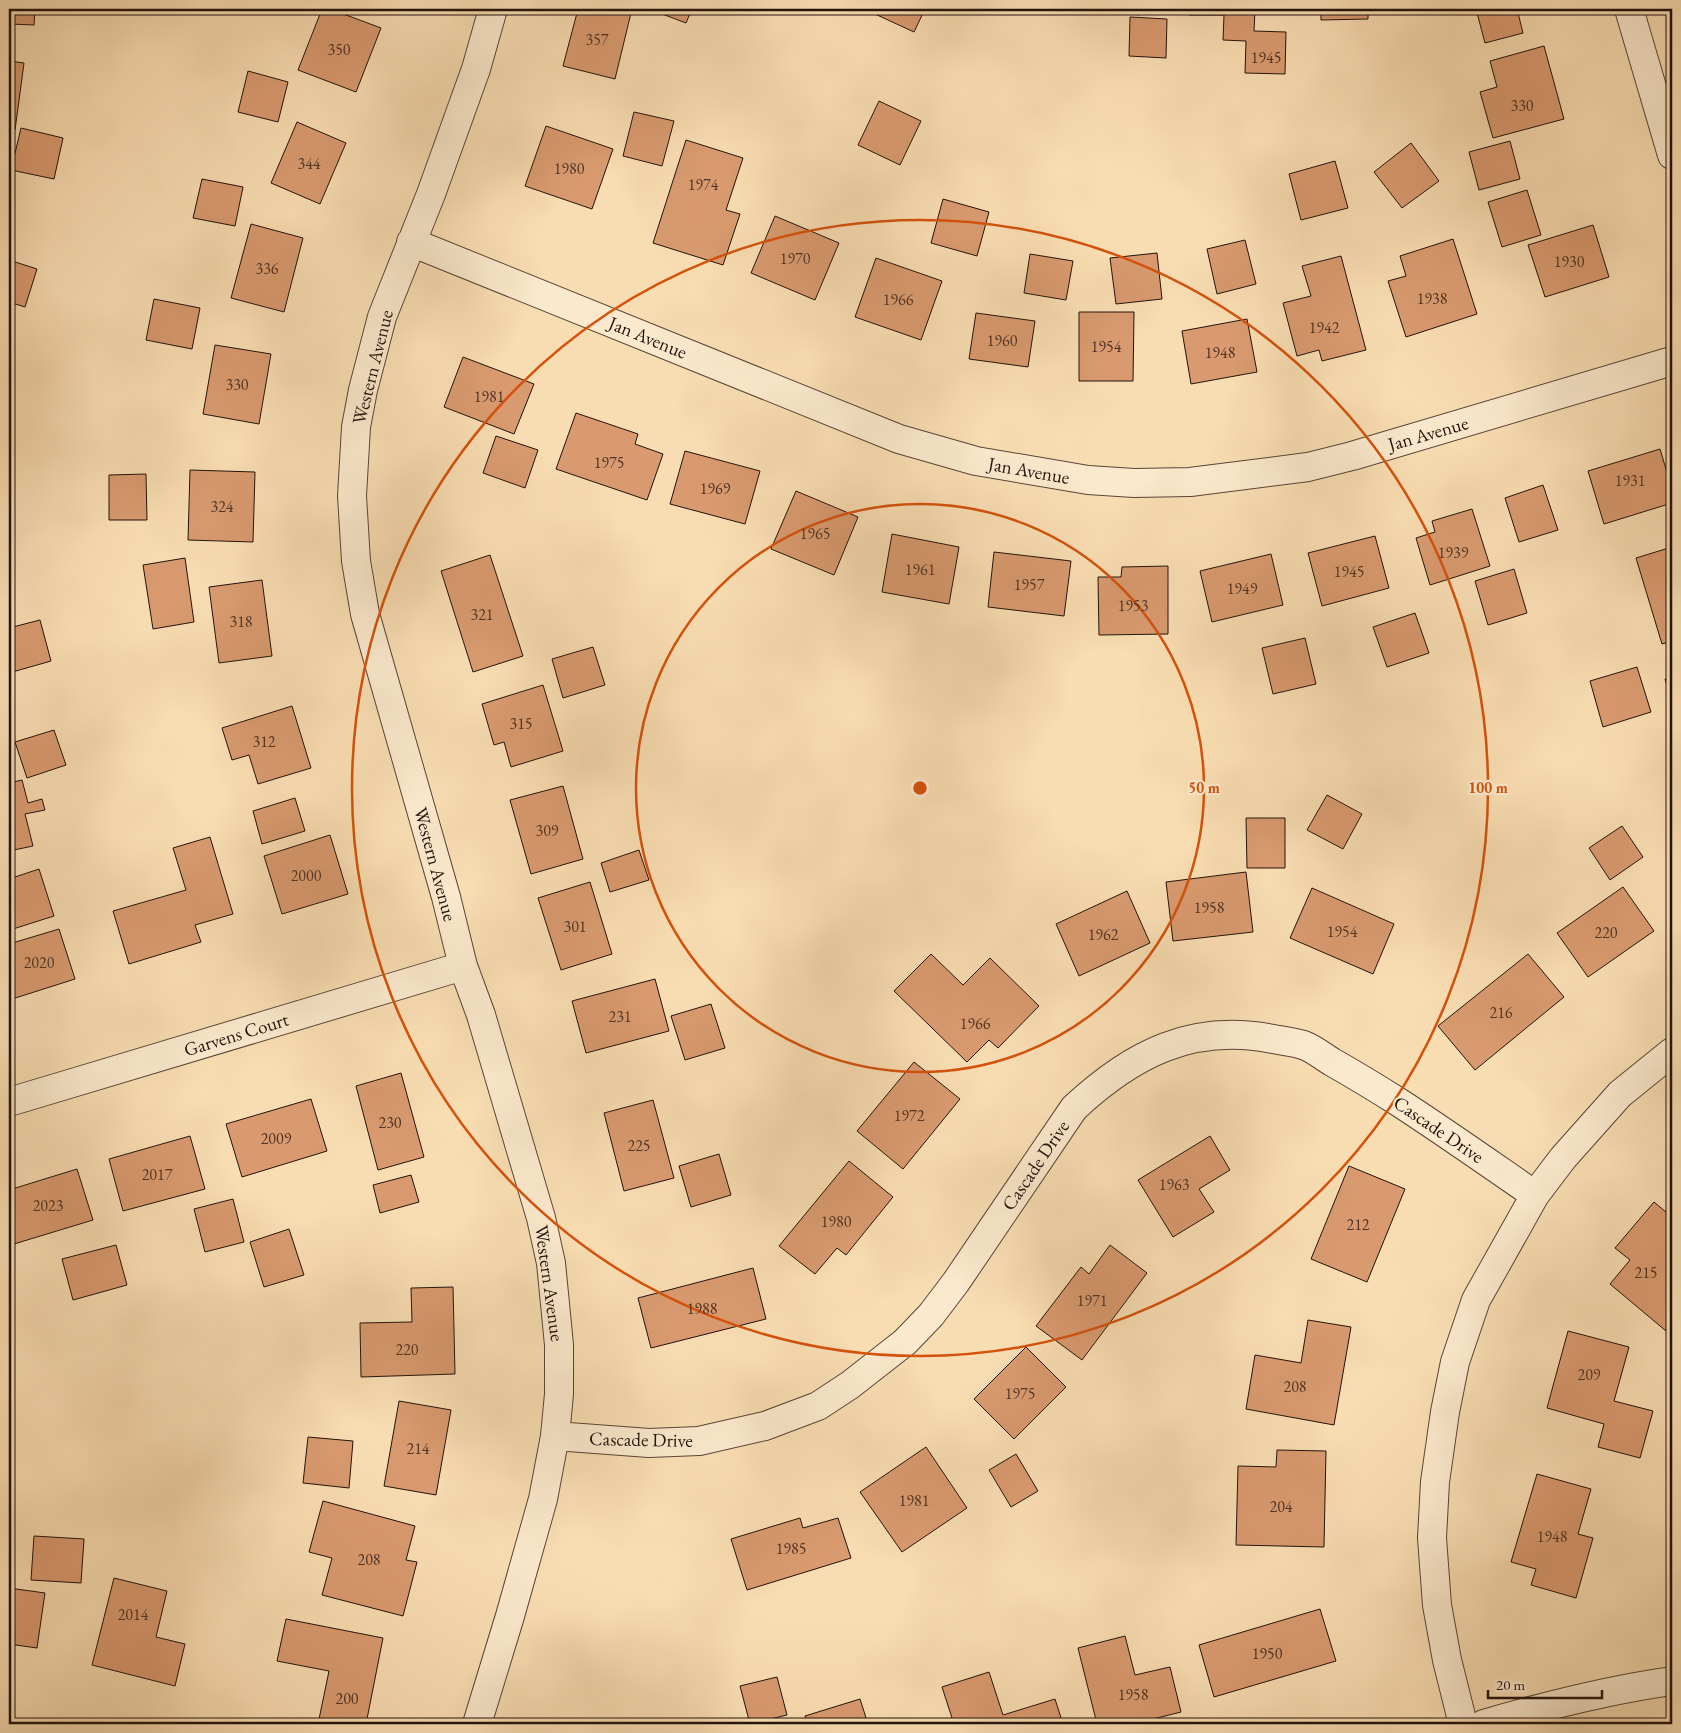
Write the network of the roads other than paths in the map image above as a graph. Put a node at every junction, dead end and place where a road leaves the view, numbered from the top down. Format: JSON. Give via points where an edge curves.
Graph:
{"nodes":[{"id":1,"x":493,"y":9,"type":"edge"},
{"id":2,"x":1630,"y":9,"type":"edge"},
{"id":3,"x":1672,"y":155,"type":"edge"},
{"id":4,"x":411,"y":242,"type":"junction"},
{"id":5,"x":1672,"y":361,"type":"edge"},
{"id":6,"x":463,"y":966,"type":"junction"},
{"id":7,"x":1672,"y":1052,"type":"edge"},
{"id":8,"x":9,"y":1102,"type":"edge"},
{"id":9,"x":1535,"y":1195,"type":"junction"},
{"id":10,"x":555,"y":1436,"type":"junction"},
{"id":11,"x":1672,"y":1681,"type":"edge"},
{"id":12,"x":477,"y":1724,"type":"edge"},
{"id":13,"x":1463,"y":1724,"type":"edge"},
{"id":14,"x":1484,"y":1724,"type":"edge"}],
"edges":[{"from":1,"to":4,"type":"street","name":"Western Avenue","via":[[476,69]]},
{"from":2,"to":3,"type":"street"},
{"from":4,"to":5,"type":"street","name":"Jan Avenue","via":[[899,439],[976,461],[1088,480],[1190,482],[1308,467]]},
{"from":4,"to":6,"type":"street","name":"Western Avenue","via":[[382,317],[362,390],[352,496],[356,561],[365,614]]},
{"from":6,"to":8,"type":"street","name":"Garvens Court"},
{"from":6,"to":10,"type":"street","name":"Western Avenue","via":[[541,1218],[551,1263],[559,1345]]},
{"from":7,"to":9,"type":"street","via":[[1620,1094]]},
{"from":9,"to":10,"type":"street","name":"Cascade Drive","via":[[1369,1083],[1305,1046],[1254,1036],[1204,1036],[1174,1043],[1120,1070],[1074,1108],[931,1314],[905,1342],[818,1406],[765,1426],[699,1441],[649,1443]]},
{"from":9,"to":13,"type":"street","via":[[1476,1300],[1454,1370],[1435,1482],[1432,1538],[1438,1605],[1447,1660]]},
{"from":10,"to":12,"type":"street","name":"Western Avenue","via":[[543,1499]]},
{"from":11,"to":14,"type":"street","via":[[1535,1709]]}]}
